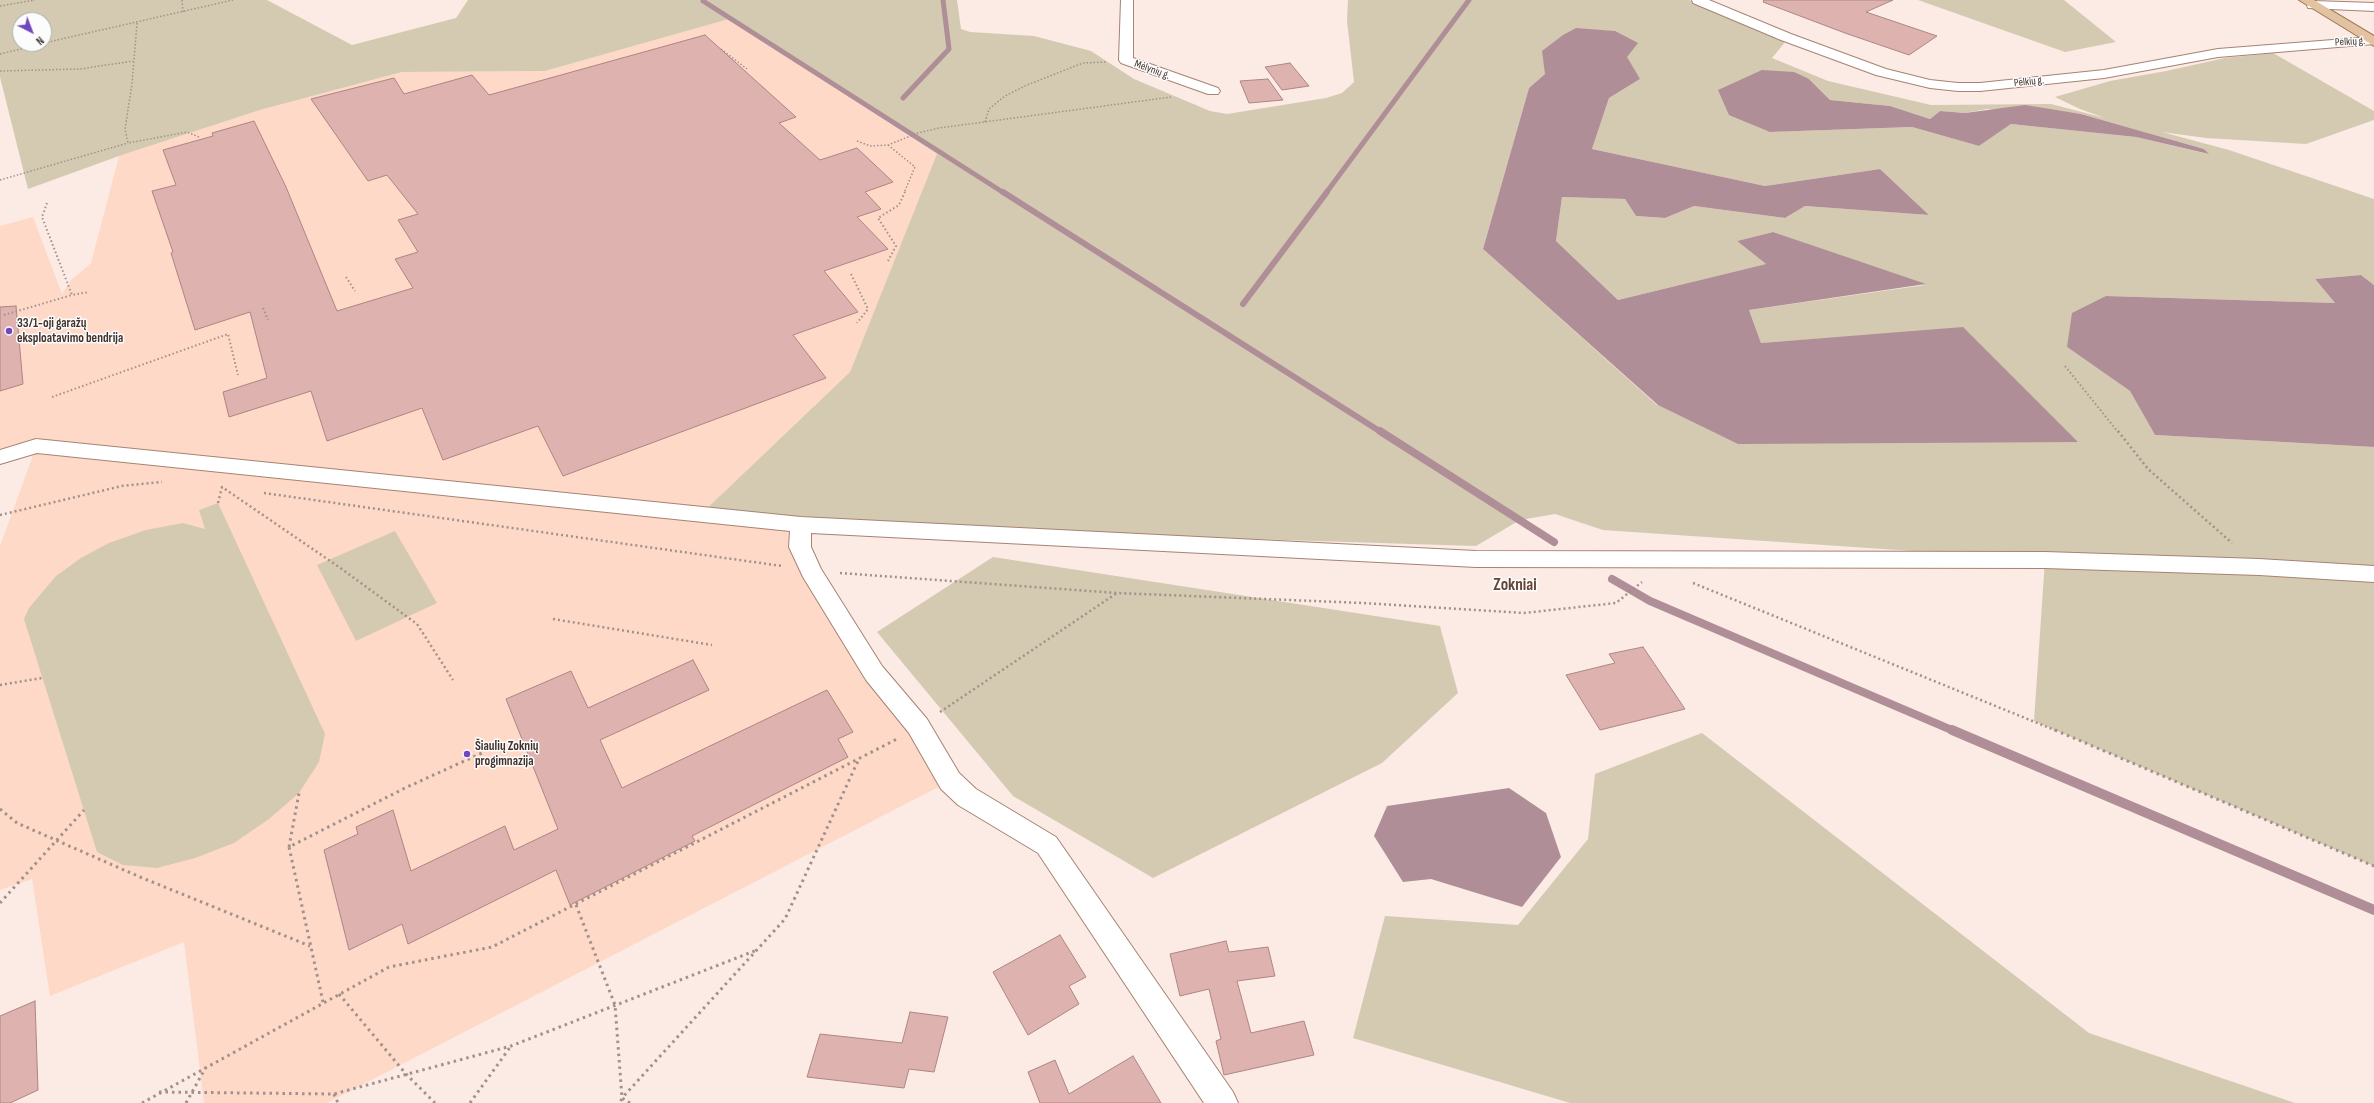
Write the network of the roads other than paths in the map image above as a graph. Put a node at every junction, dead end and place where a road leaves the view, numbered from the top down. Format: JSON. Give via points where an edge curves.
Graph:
{"nodes":[{"id":1,"x":1127,"y":0,"type":"edge"},
{"id":2,"x":1698,"y":0,"type":"edge"},
{"id":3,"x":2309,"y":2,"type":"edge"},
{"id":4,"x":2347,"y":3,"type":"edge"},
{"id":5,"x":2374,"y":7,"type":"edge"},
{"id":6,"x":2374,"y":20,"type":"edge"},
{"id":7,"x":2373,"y":42,"type":"edge"},
{"id":8,"x":1213,"y":92,"type":"road end"},
{"id":9,"x":0,"y":457,"type":"edge"},
{"id":10,"x":801,"y":525,"type":"junction"},
{"id":11,"x":2374,"y":574,"type":"edge"},
{"id":12,"x":1222,"y":1103,"type":"edge"}],
"edges":[{"from":1,"to":8,"type":"street","name":"Mėlynių g.","via":[[1126,60]]},
{"from":2,"to":7,"type":"street","name":"Pelkių g.","via":[[1848,61],[1906,79],[1958,87],[2104,74],[2218,53]]},
{"from":3,"to":4,"type":"street"},
{"from":3,"to":7,"type":"main road"},
{"from":4,"to":5,"type":"street"},
{"from":4,"to":6,"type":"street"},
{"from":9,"to":10,"type":"street","via":[[36,446]]},
{"from":10,"to":11,"type":"street","via":[[1476,559],[2038,560],[2259,567]]},
{"from":10,"to":12,"type":"street","via":[[800,546],[811,571],[874,673],[918,726],[950,781],[966,797],[1047,844]]}]}
